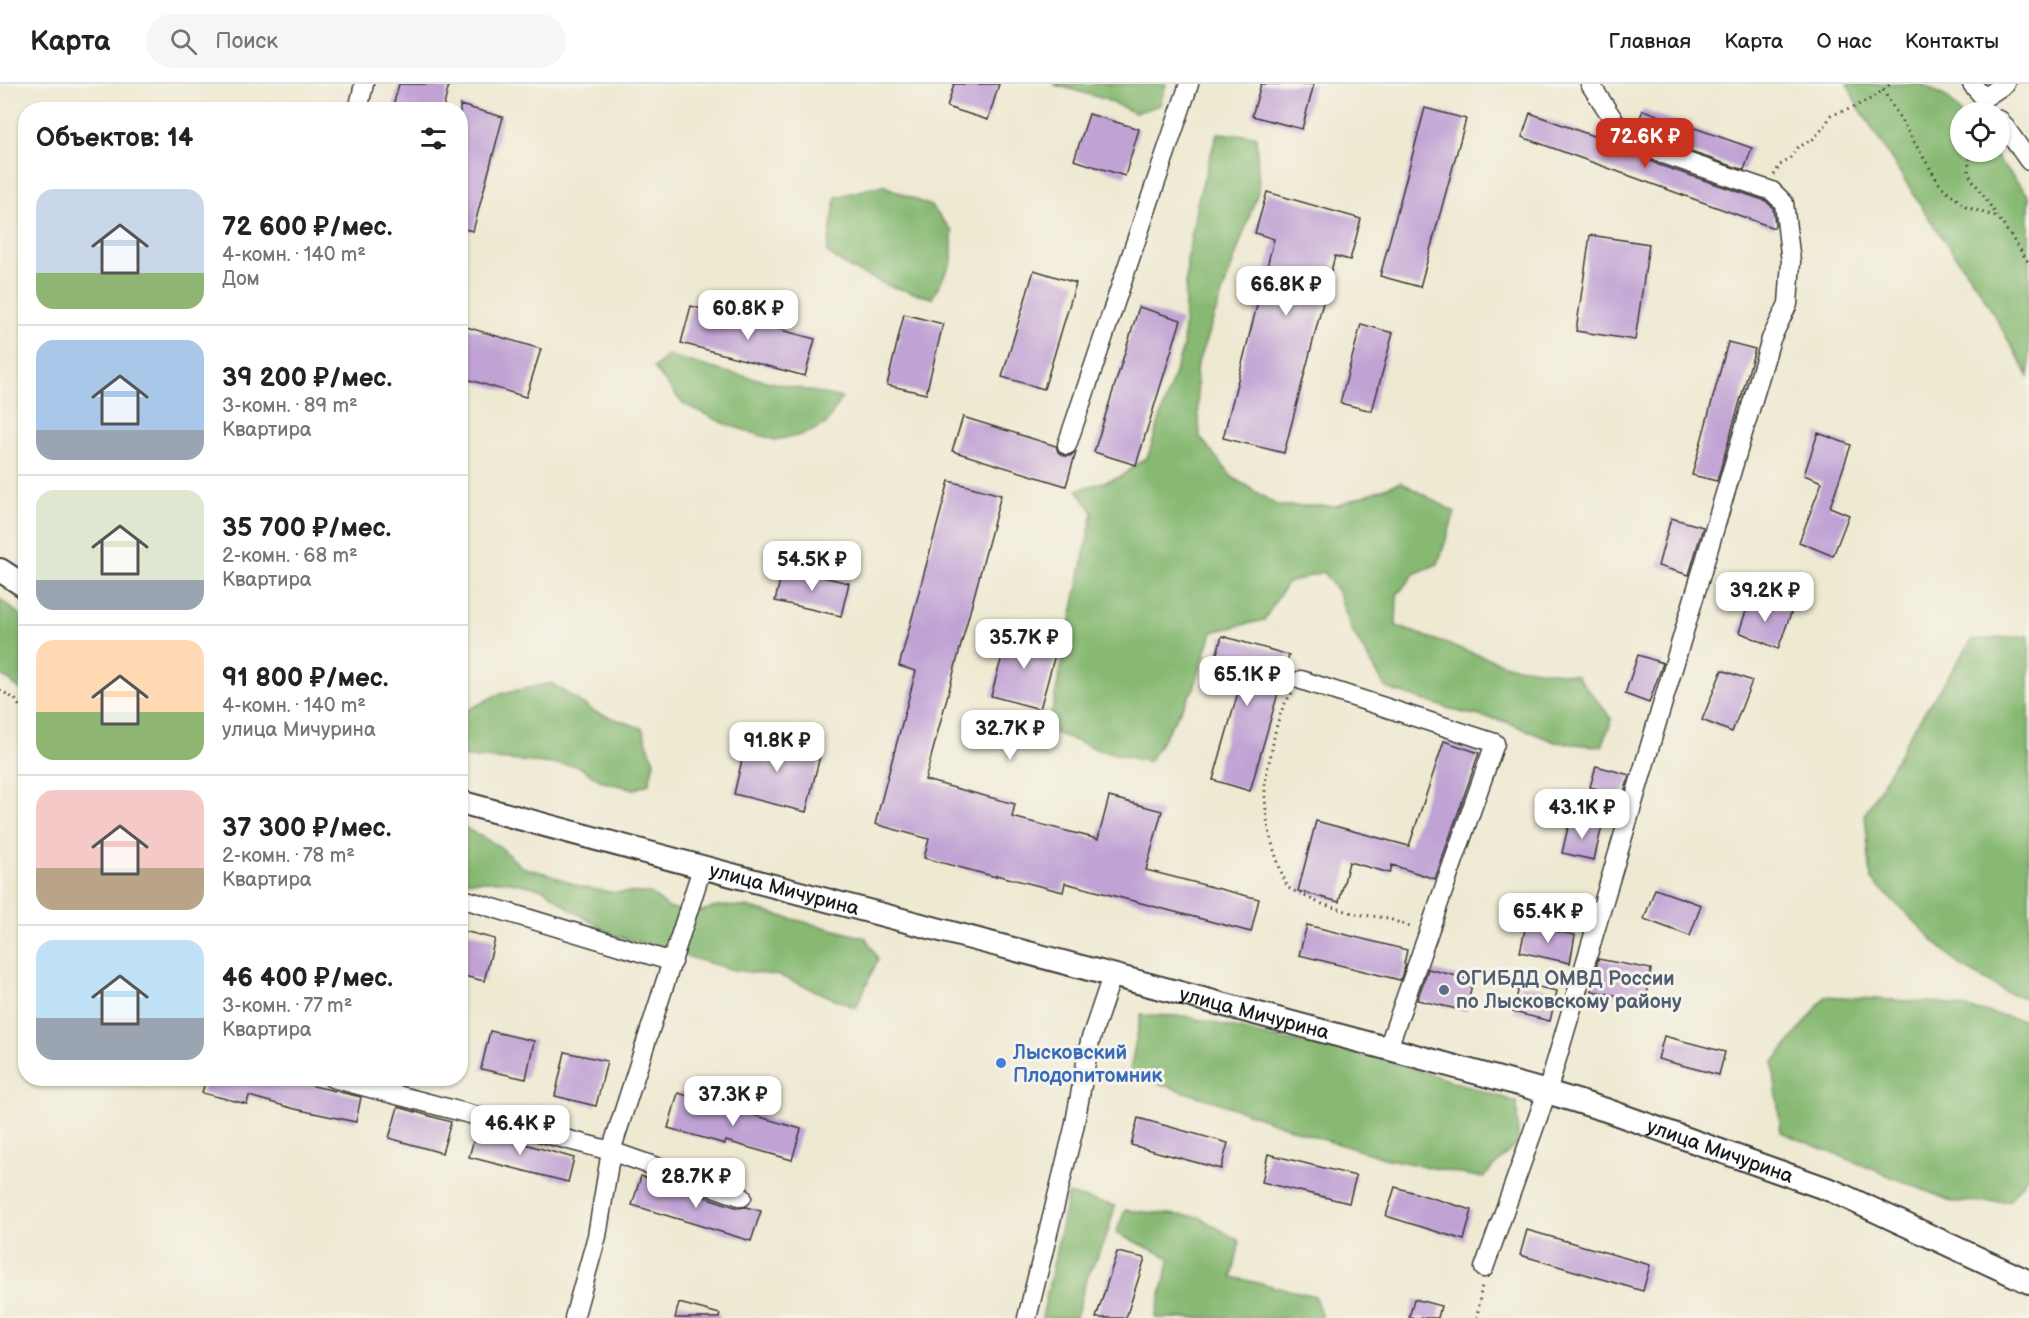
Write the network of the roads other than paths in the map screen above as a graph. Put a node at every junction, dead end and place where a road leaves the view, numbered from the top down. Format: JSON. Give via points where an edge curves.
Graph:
{"nodes":[{"id":1,"x":364,"y":84,"type":"edge"},
{"id":2,"x":1189,"y":84,"type":"edge"},
{"id":3,"x":1590,"y":84,"type":"edge"},
{"id":4,"x":2005,"y":84,"type":"edge"},
{"id":5,"x":1982,"y":95,"type":"edge"},
{"id":6,"x":360,"y":102,"type":"edge"},
{"id":7,"x":2010,"y":134,"type":"edge"},
{"id":8,"x":2029,"y":161,"type":"edge"},
{"id":9,"x":1067,"y":445,"type":"dead end"},
{"id":10,"x":0,"y":570,"type":"edge"},
{"id":11,"x":18,"y":582,"type":"edge"},
{"id":12,"x":1301,"y":680,"type":"road end"},
{"id":13,"x":468,"y":804,"type":"edge"},
{"id":14,"x":702,"y":868,"type":"junction"},
{"id":15,"x":468,"y":900,"type":"edge"},
{"id":16,"x":673,"y":962,"type":"junction"},
{"id":17,"x":1112,"y":976,"type":"junction"},
{"id":18,"x":1388,"y":1048,"type":"junction"},
{"id":19,"x":362,"y":1086,"type":"edge"},
{"id":20,"x":1547,"y":1092,"type":"junction"},
{"id":21,"x":610,"y":1151,"type":"junction"},
{"id":22,"x":742,"y":1197,"type":"dead end"},
{"id":23,"x":1484,"y":1268,"type":"road end"},
{"id":24,"x":2029,"y":1282,"type":"edge"},
{"id":25,"x":574,"y":1318,"type":"edge"},
{"id":26,"x":1027,"y":1318,"type":"edge"}],
"edges":[{"from":1,"to":6,"type":"street"},
{"from":2,"to":9,"type":"street"},
{"from":3,"to":20,"type":"street","via":[[1623,134],[1663,154],[1772,191],[1784,203],[1791,262],[1788,304],[1771,339]]},
{"from":4,"to":5,"type":"street"},
{"from":7,"to":8,"type":"street"},
{"from":10,"to":11,"type":"main road"},
{"from":12,"to":18,"type":"street","via":[[1495,742]]},
{"from":13,"to":14,"type":"main road","name":"улица Мичурина"},
{"from":14,"to":16,"type":"street"},
{"from":14,"to":17,"type":"main road","name":"улица Мичурина"},
{"from":15,"to":16,"type":"street"},
{"from":16,"to":21,"type":"street"},
{"from":17,"to":18,"type":"main road","name":"улица Мичурина"},
{"from":17,"to":26,"type":"street","via":[[1090,1041],[1074,1128]]},
{"from":18,"to":20,"type":"main road","name":"улица Мичурина"},
{"from":19,"to":21,"type":"street"},
{"from":20,"to":23,"type":"street"},
{"from":20,"to":24,"type":"main road","name":"улица Мичурина","via":[[1833,1191]]},
{"from":21,"to":22,"type":"street"},
{"from":21,"to":25,"type":"street","via":[[597,1236]]}]}
